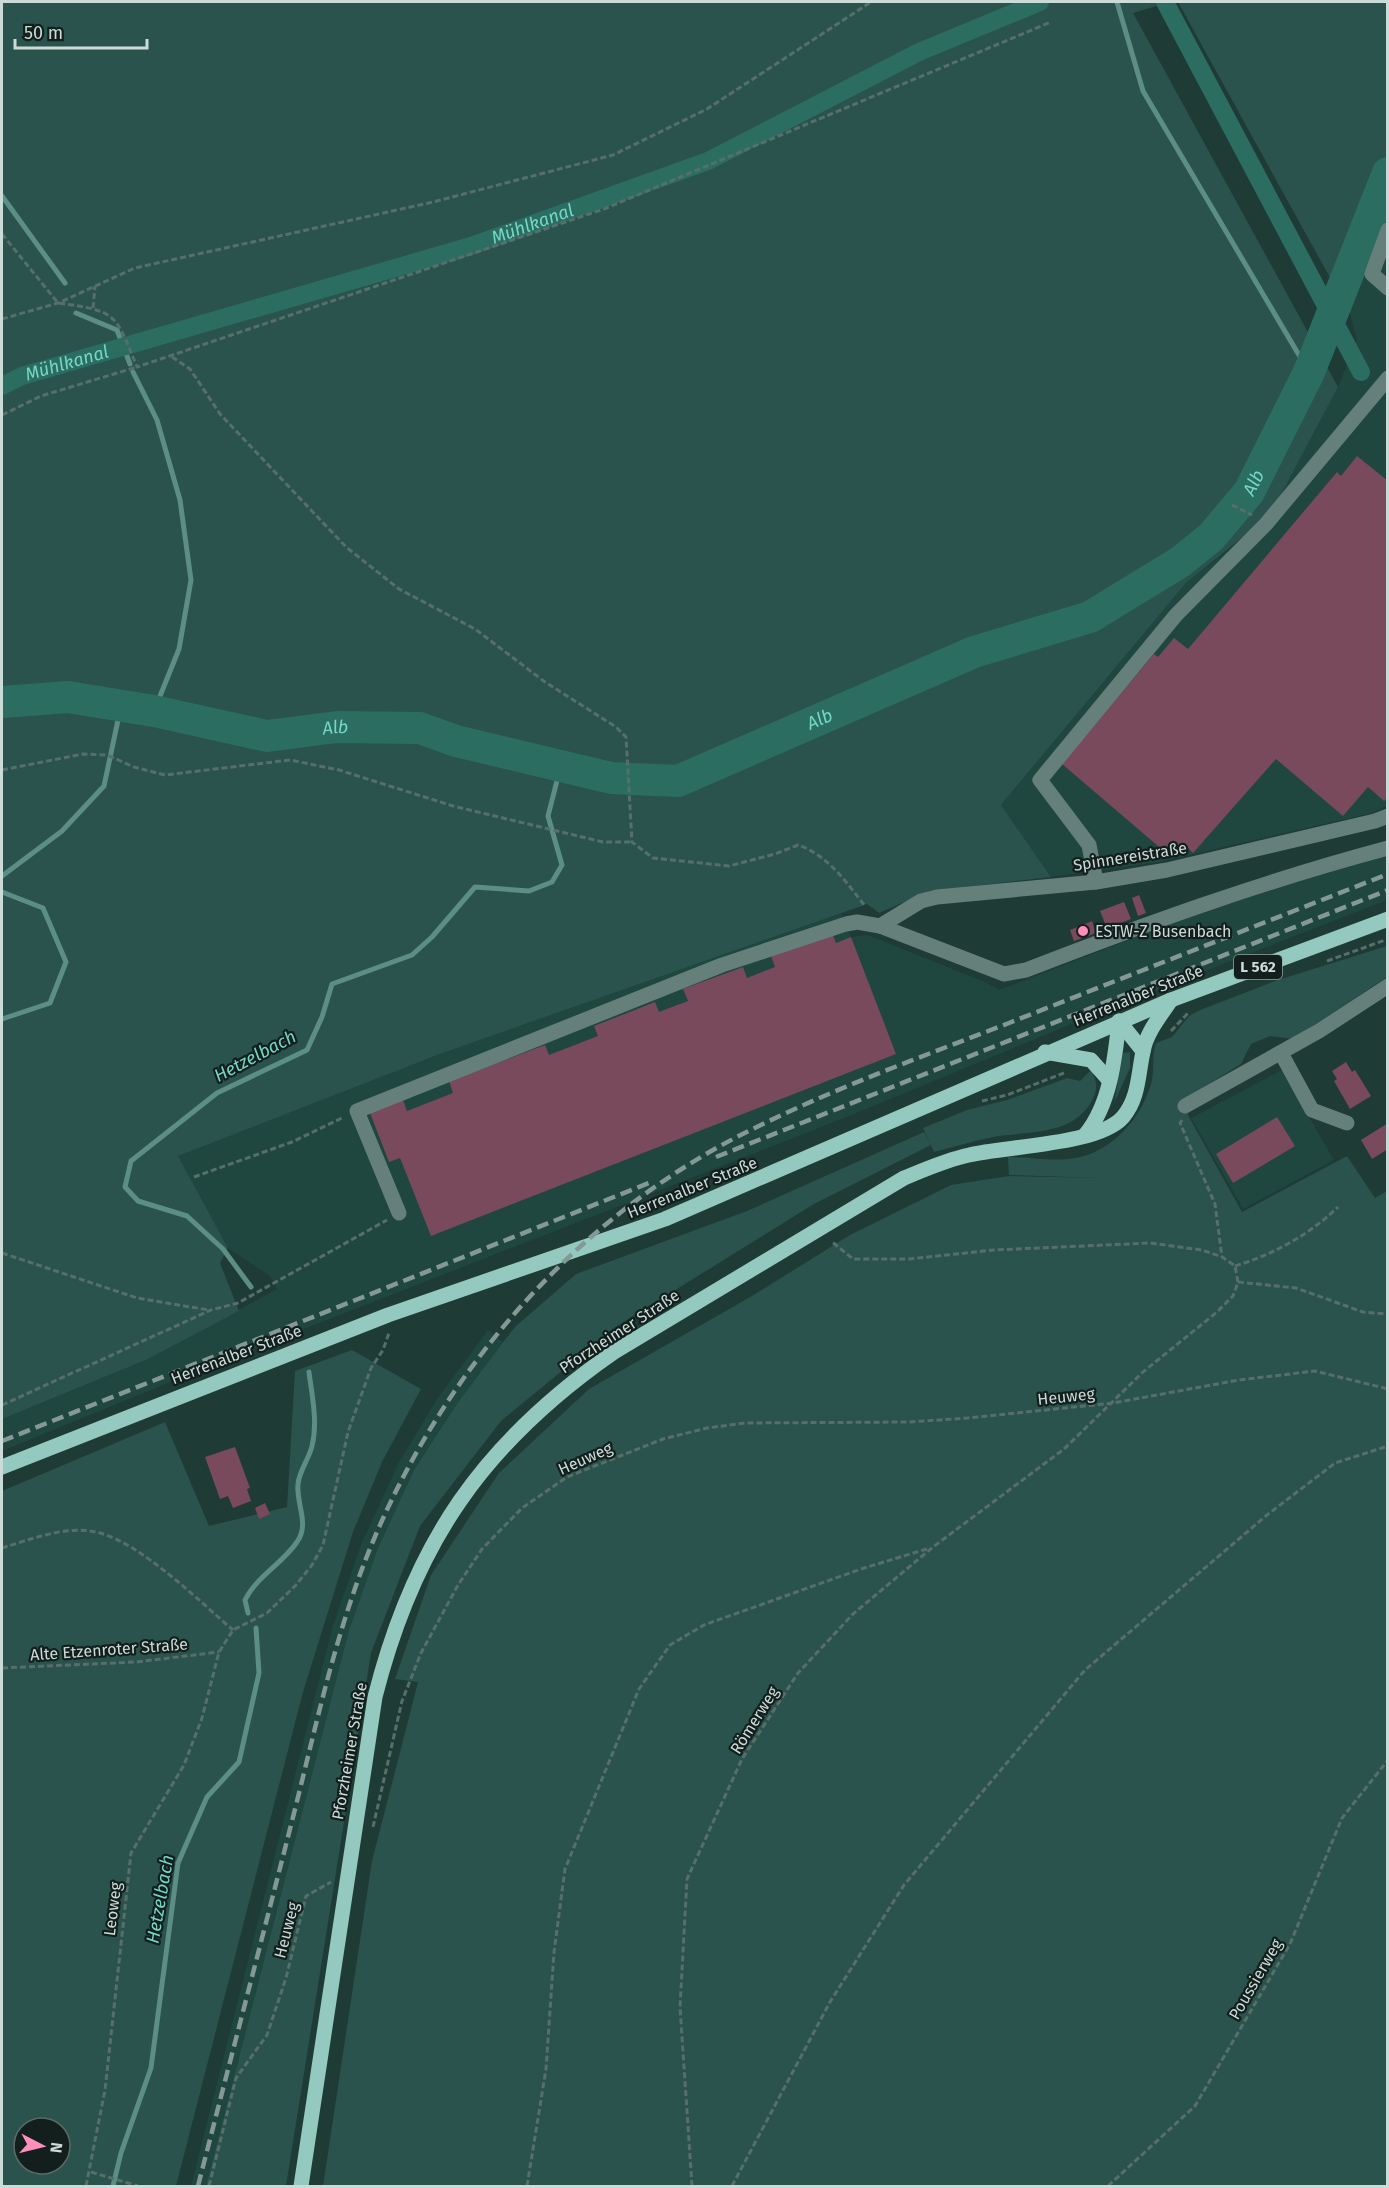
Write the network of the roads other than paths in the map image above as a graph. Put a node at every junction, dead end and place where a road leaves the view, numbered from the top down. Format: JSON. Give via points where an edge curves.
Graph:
{"nodes":[{"id":1,"x":1388,"y":230,"type":"edge"},
{"id":2,"x":1388,"y":288,"type":"edge"},
{"id":3,"x":1388,"y":378,"type":"edge"},
{"id":4,"x":1388,"y":816,"type":"edge"},
{"id":5,"x":1388,"y":849,"type":"edge"},
{"id":6,"x":1096,"y":882,"type":"junction"},
{"id":7,"x":1388,"y":919,"type":"edge"},
{"id":8,"x":880,"y":926,"type":"junction"},
{"id":9,"x":1388,"y":986,"type":"edge"},
{"id":10,"x":1171,"y":999,"type":"junction"},
{"id":11,"x":1119,"y":1021,"type":"junction"},
{"id":12,"x":1143,"y":1051,"type":"junction"},
{"id":13,"x":1045,"y":1052,"type":"junction"},
{"id":14,"x":1281,"y":1053,"type":"junction"},
{"id":15,"x":1109,"y":1080,"type":"junction"},
{"id":16,"x":1185,"y":1106,"type":"road end"},
{"id":17,"x":1347,"y":1123,"type":"dead end"},
{"id":18,"x":1085,"y":1135,"type":"junction"},
{"id":19,"x":399,"y":1213,"type":"road end"},
{"id":20,"x":2,"y":1467,"type":"edge"},
{"id":21,"x":302,"y":2187,"type":"edge"}],
"edges":[{"from":1,"to":2,"type":"street","via":[[1372,274]]},
{"from":3,"to":6,"type":"street","via":[[1266,524],[1176,615],[1040,780],[1089,845]]},
{"from":4,"to":6,"type":"street","name":"Spinnereistraße","via":[[1167,870]]},
{"from":5,"to":8,"type":"street","via":[[1306,870],[1186,909],[1026,970],[1004,974]]},
{"from":6,"to":8,"type":"street","name":"Spinnereistraße","via":[[937,897],[921,901]]},
{"from":7,"to":10,"type":"main road","name":"Herrenalber Straße","number":"L 562"},
{"from":8,"to":19,"type":"street","via":[[846,924],[722,966],[357,1111]]},
{"from":9,"to":14,"type":"street"},
{"from":10,"to":11,"type":"main road","name":"Herrenalber Straße","number":"L 562"},
{"from":10,"to":12,"type":"main road","name":"Pforzheimer Straße"},
{"from":11,"to":12,"type":"main road"},
{"from":11,"to":13,"type":"main road","name":"Herrenalber Straße"},
{"from":11,"to":15,"type":"main road"},
{"from":12,"to":18,"type":"main road","name":"Pforzheimer Straße","via":[[1135,1095],[1123,1117],[1110,1128]]},
{"from":13,"to":15,"type":"main road","via":[[1092,1060]]},
{"from":13,"to":20,"type":"main road","name":"Herrenalber Straße","via":[[665,1219],[388,1315]]},
{"from":14,"to":16,"type":"street"},
{"from":14,"to":17,"type":"street","via":[[1312,1110]]},
{"from":15,"to":18,"type":"main road","via":[[1099,1115]]},
{"from":18,"to":21,"type":"main road","name":"Pforzheimer Straße","via":[[1056,1143],[971,1154],[904,1178],[614,1352],[525,1422],[468,1488],[421,1564],[388,1648],[370,1728]]}]}
